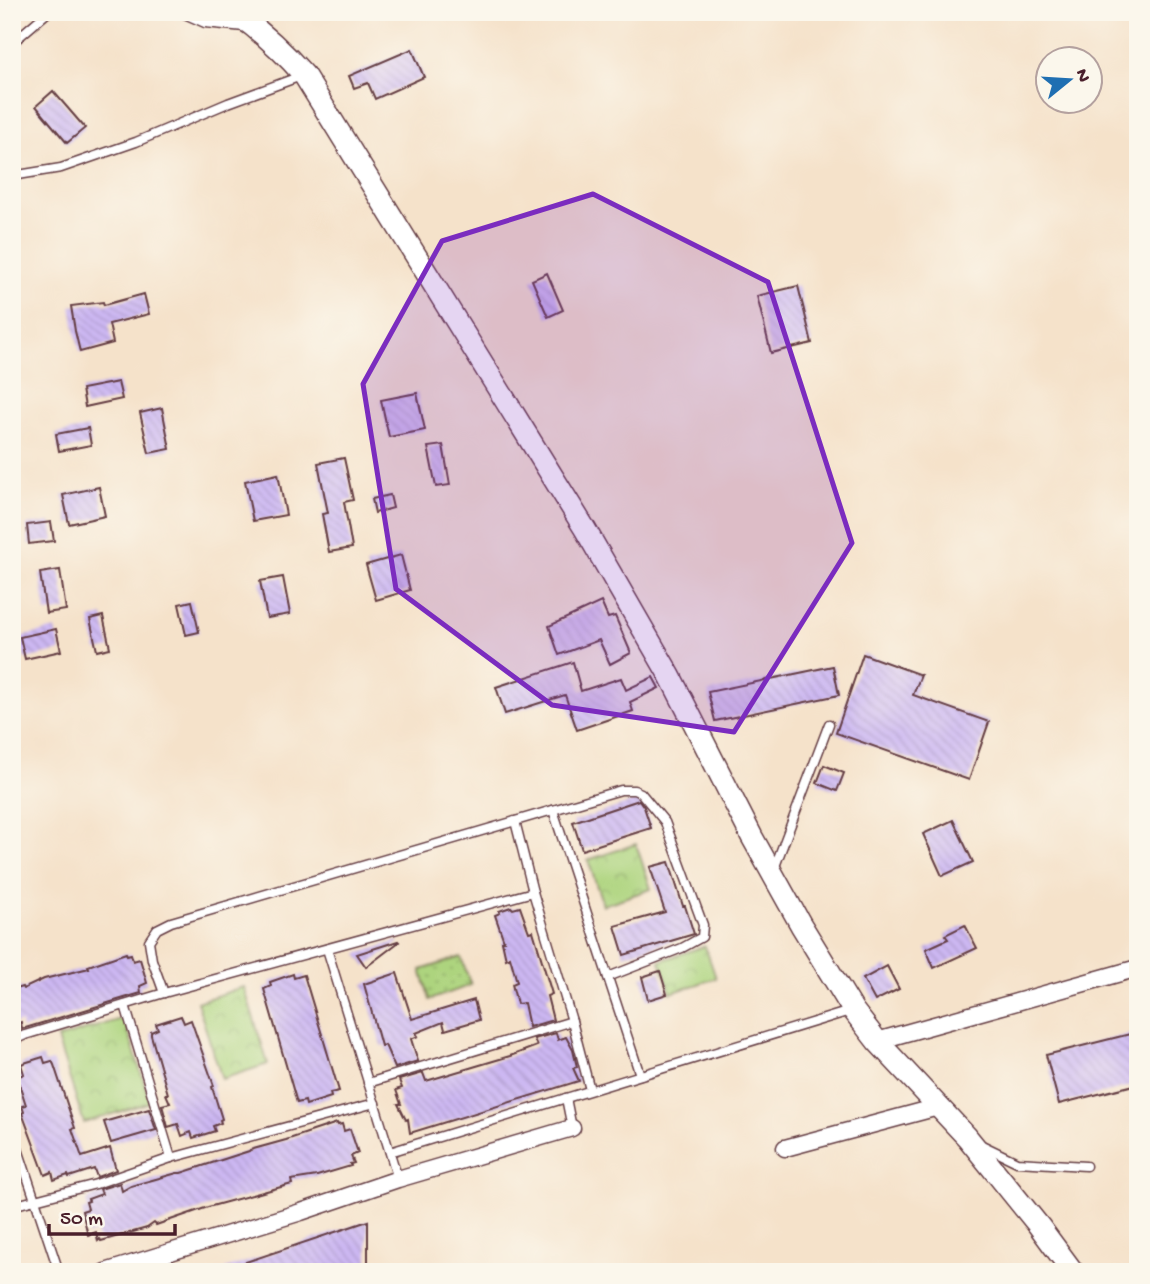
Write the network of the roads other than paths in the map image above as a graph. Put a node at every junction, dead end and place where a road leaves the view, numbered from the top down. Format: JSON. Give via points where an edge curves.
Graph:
{"nodes":[{"id":1,"x":48,"y":12,"type":"edge"},
{"id":2,"x":180,"y":12,"type":"edge"},
{"id":3,"x":234,"y":12,"type":"edge"},
{"id":4,"x":257,"y":29,"type":"junction"},
{"id":5,"x":12,"y":43,"type":"edge"},
{"id":6,"x":304,"y":75,"type":"junction"},
{"id":7,"x":12,"y":176,"type":"edge"},
{"id":8,"x":829,"y":724,"type":"dead end"},
{"id":9,"x":553,"y":810,"type":"junction"},
{"id":10,"x":516,"y":821,"type":"junction"},
{"id":11,"x":772,"y":873,"type":"junction"},
{"id":12,"x":533,"y":892,"type":"junction"},
{"id":13,"x":327,"y":949,"type":"junction"},
{"id":14,"x":1138,"y":968,"type":"edge"},
{"id":15,"x":608,"y":977,"type":"junction"},
{"id":16,"x":164,"y":993,"type":"junction"},
{"id":17,"x":125,"y":1005,"type":"junction"},
{"id":18,"x":853,"y":1010,"type":"junction"},
{"id":19,"x":572,"y":1021,"type":"junction"},
{"id":20,"x":12,"y":1041,"type":"edge"},
{"id":21,"x":877,"y":1041,"type":"junction"},
{"id":22,"x":640,"y":1075,"type":"junction"},
{"id":23,"x":368,"y":1083,"type":"junction"},
{"id":24,"x":590,"y":1090,"type":"junction"},
{"id":25,"x":566,"y":1098,"type":"junction"},
{"id":26,"x":375,"y":1103,"type":"junction"},
{"id":27,"x":938,"y":1107,"type":"junction"},
{"id":28,"x":572,"y":1128,"type":"joint"},
{"id":29,"x":12,"y":1131,"type":"edge"},
{"id":30,"x":967,"y":1137,"type":"junction"},
{"id":31,"x":785,"y":1148,"type":"dead end"},
{"id":32,"x":390,"y":1152,"type":"junction"},
{"id":33,"x":171,"y":1158,"type":"junction"},
{"id":34,"x":1086,"y":1166,"type":"dead end"},
{"id":35,"x":398,"y":1179,"type":"junction"},
{"id":36,"x":35,"y":1199,"type":"junction"},
{"id":37,"x":12,"y":1205,"type":"edge"},
{"id":38,"x":59,"y":1272,"type":"edge"},
{"id":39,"x":105,"y":1272,"type":"edge"},
{"id":40,"x":1073,"y":1272,"type":"edge"}],
"edges":[{"from":1,"to":5,"type":"lane"},
{"from":2,"to":4,"type":"lane","via":[[205,23]]},
{"from":3,"to":4,"type":"street"},
{"from":4,"to":6,"type":"street"},
{"from":6,"to":7,"type":"lane","via":[[61,168]]},
{"from":6,"to":11,"type":"street","via":[[585,529],[670,676]]},
{"from":8,"to":11,"type":"lane"},
{"from":9,"to":10,"type":"lane"},
{"from":9,"to":15,"type":"lane"},
{"from":9,"to":15,"type":"lane","via":[[621,790],[641,793],[665,822],[703,925],[702,937],[682,948]]},
{"from":10,"to":12,"type":"lane"},
{"from":10,"to":16,"type":"lane","via":[[157,929],[149,941]]},
{"from":11,"to":18,"type":"street"},
{"from":12,"to":13,"type":"lane"},
{"from":12,"to":19,"type":"lane"},
{"from":13,"to":16,"type":"lane"},
{"from":13,"to":23,"type":"lane"},
{"from":14,"to":21,"type":"street"},
{"from":15,"to":22,"type":"lane"},
{"from":16,"to":17,"type":"lane"},
{"from":17,"to":20,"type":"lane"},
{"from":17,"to":33,"type":"lane"},
{"from":18,"to":21,"type":"street"},
{"from":18,"to":22,"type":"lane"},
{"from":19,"to":23,"type":"lane"},
{"from":19,"to":24,"type":"lane"},
{"from":21,"to":27,"type":"street"},
{"from":22,"to":24,"type":"lane"},
{"from":23,"to":26,"type":"lane"},
{"from":24,"to":25,"type":"lane"},
{"from":25,"to":28,"type":"lane"},
{"from":25,"to":32,"type":"lane"},
{"from":26,"to":32,"type":"lane"},
{"from":26,"to":33,"type":"lane"},
{"from":27,"to":30,"type":"street"},
{"from":27,"to":31,"type":"street"},
{"from":28,"to":35,"type":"street"},
{"from":29,"to":36,"type":"lane"},
{"from":30,"to":34,"type":"lane","via":[[1017,1162]]},
{"from":30,"to":40,"type":"street"},
{"from":32,"to":35,"type":"lane"},
{"from":33,"to":36,"type":"lane"},
{"from":35,"to":39,"type":"street"},
{"from":36,"to":37,"type":"lane"},
{"from":36,"to":38,"type":"lane"}]}
